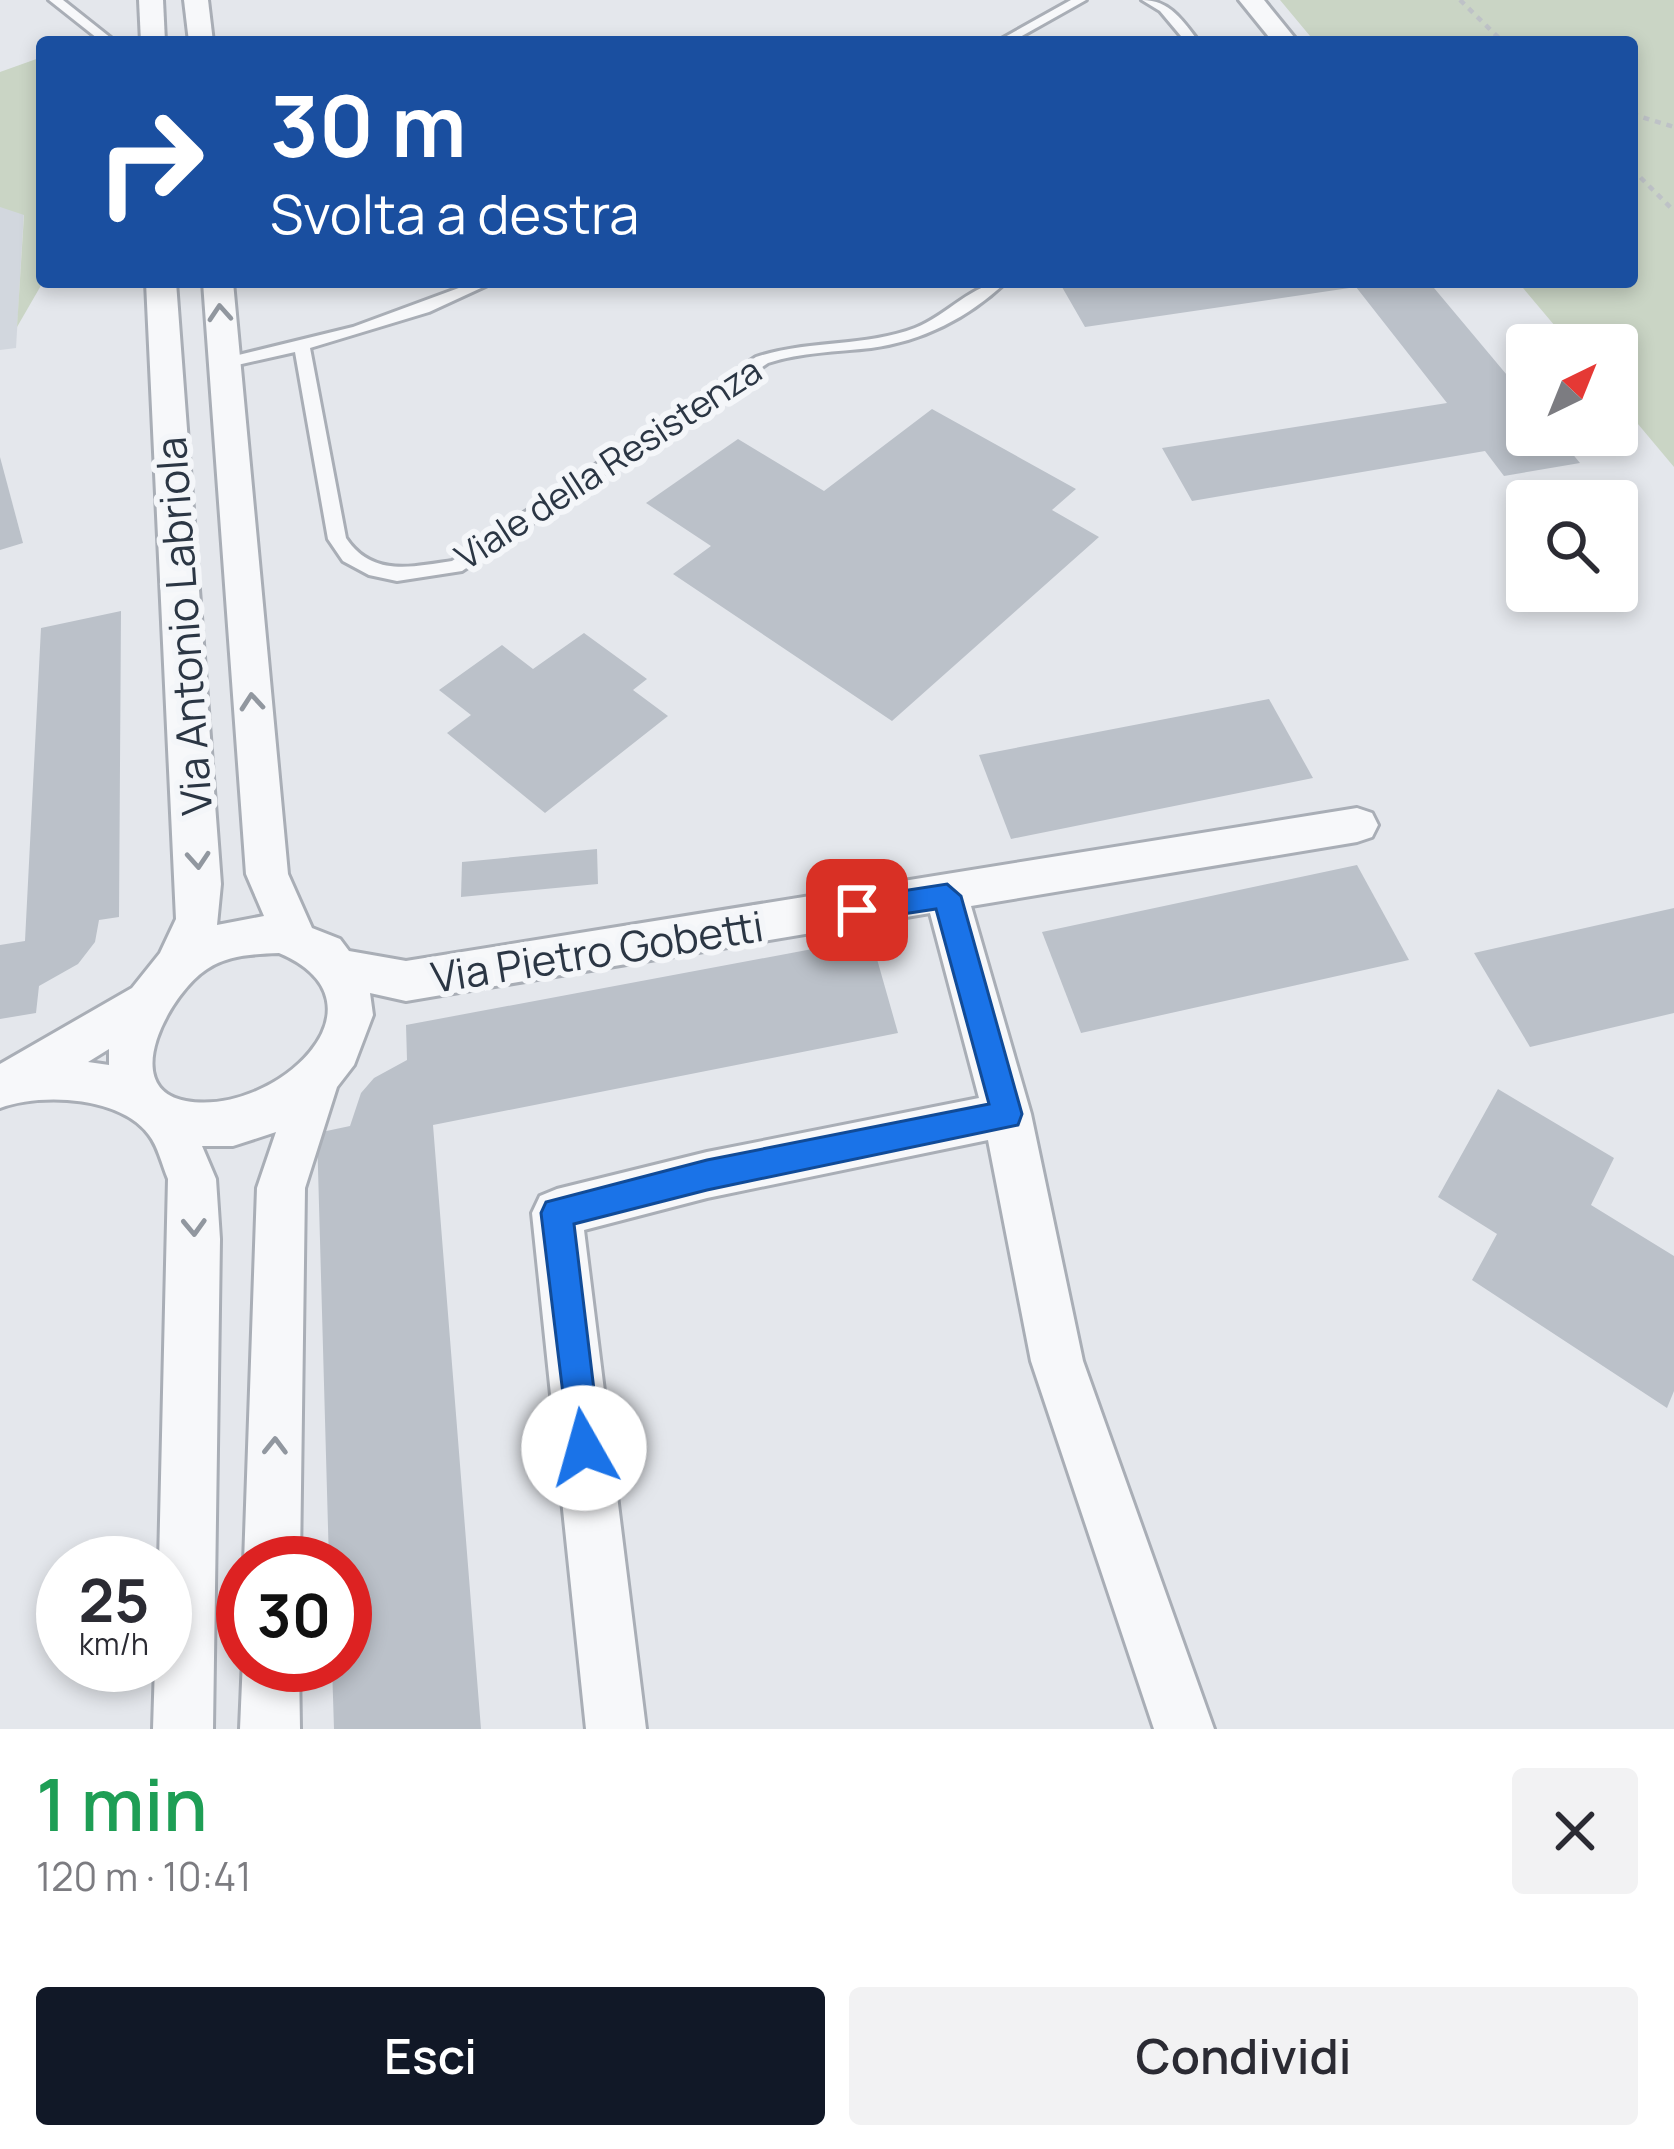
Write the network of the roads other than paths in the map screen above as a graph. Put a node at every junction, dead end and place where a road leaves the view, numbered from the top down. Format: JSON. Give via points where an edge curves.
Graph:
{"nodes":[{"id":1,"x":55,"y":0,"type":"edge"},
{"id":2,"x":151,"y":0,"type":"edge"},
{"id":3,"x":196,"y":0,"type":"edge"},
{"id":4,"x":1080,"y":0,"type":"edge"},
{"id":5,"x":1148,"y":0,"type":"edge"},
{"id":6,"x":1251,"y":0,"type":"edge"},
{"id":7,"x":102,"y":36,"type":"edge"},
{"id":8,"x":153,"y":36,"type":"edge"},
{"id":9,"x":200,"y":36,"type":"edge"},
{"id":10,"x":1013,"y":36,"type":"edge"},
{"id":11,"x":1189,"y":36,"type":"edge"},
{"id":12,"x":1281,"y":36,"type":"edge"},
{"id":13,"x":161,"y":288,"type":"edge"},
{"id":14,"x":218,"y":288,"type":"edge"},
{"id":15,"x":474,"y":288,"type":"edge"},
{"id":16,"x":990,"y":288,"type":"edge"},
{"id":17,"x":302,"y":347,"type":"junction"},
{"id":18,"x":224,"y":364,"type":"junction"},
{"id":19,"x":1357,"y":825,"type":"dead end"},
{"id":20,"x":947,"y":896,"type":"junction"},
{"id":21,"x":296,"y":937,"type":"junction"},
{"id":22,"x":177,"y":965,"type":"junction"},
{"id":23,"x":340,"y":968,"type":"junction"},
{"id":24,"x":406,"y":981,"type":"junction"},
{"id":25,"x":142,"y":1004,"type":"junction"},
{"id":26,"x":347,"y":1032,"type":"junction"},
{"id":27,"x":12,"y":1081,"type":"edge"},
{"id":28,"x":316,"y":1083,"type":"junction"},
{"id":29,"x":152,"y":1103,"type":"junction"},
{"id":30,"x":1007,"y":1114,"type":"junction"},
{"id":31,"x":273,"y":1536,"type":"edge"},
{"id":32,"x":270,"y":1692,"type":"edge"},
{"id":33,"x":183,"y":1729,"type":"edge"},
{"id":34,"x":270,"y":1729,"type":"edge"},
{"id":35,"x":616,"y":1729,"type":"edge"},
{"id":36,"x":1184,"y":1729,"type":"edge"}],
"edges":[{"from":1,"to":7,"type":"lane"},
{"from":2,"to":8,"type":"street"},
{"from":3,"to":9,"type":"street"},
{"from":4,"to":10,"type":"lane"},
{"from":5,"to":11,"type":"lane"},
{"from":6,"to":12,"type":"street"},
{"from":13,"to":22,"type":"street","name":"Via Antonio Labriola","one_way":true,"via":[[200,884],[198,919]]},
{"from":18,"to":14,"type":"street","name":"Via Antonio Labriola","one_way":true},
{"from":15,"to":17,"type":"lane"},
{"from":16,"to":17,"type":"lane","name":"Viale della Resistenza","via":[[907,337],[790,349],[762,360],[482,553],[427,574],[369,569],[338,539]]},
{"from":17,"to":18,"type":"lane"},
{"from":21,"to":18,"type":"street","name":"Via Antonio Labriola","one_way":true,"via":[[267,874]]},
{"from":19,"to":20,"type":"street","name":"Via Pietro Gobetti"},
{"from":20,"to":24,"type":"street","name":"Via Pietro Gobetti"},
{"from":20,"to":30,"type":"street"},
{"from":21,"to":22,"type":"street","via":[[245,935]]},
{"from":21,"to":23,"type":"street"},
{"from":22,"to":25,"type":"street"},
{"from":23,"to":24,"type":"street","name":"Via Pietro Gobetti"},
{"from":23,"to":26,"type":"street","via":[[351,998]]},
{"from":24,"to":26,"type":"street","name":"Via Pietro Gobetti"},
{"from":25,"to":27,"type":"street"},
{"from":25,"to":29,"type":"street","via":[[129,1067]]},
{"from":26,"to":28,"type":"street"},
{"from":27,"to":29,"type":"street"},
{"from":28,"to":29,"type":"street","via":[[280,1108],[218,1127]]},
{"from":31,"to":28,"type":"street","one_way":true,"via":[[281,1188]]},
{"from":29,"to":33,"type":"street","one_way":true,"via":[[192,1179],[195,1239]]},
{"from":30,"to":35,"type":"street","via":[[557,1213]]},
{"from":30,"to":36,"type":"street","via":[[1057,1361]]},
{"from":32,"to":34,"type":"street"}]}
